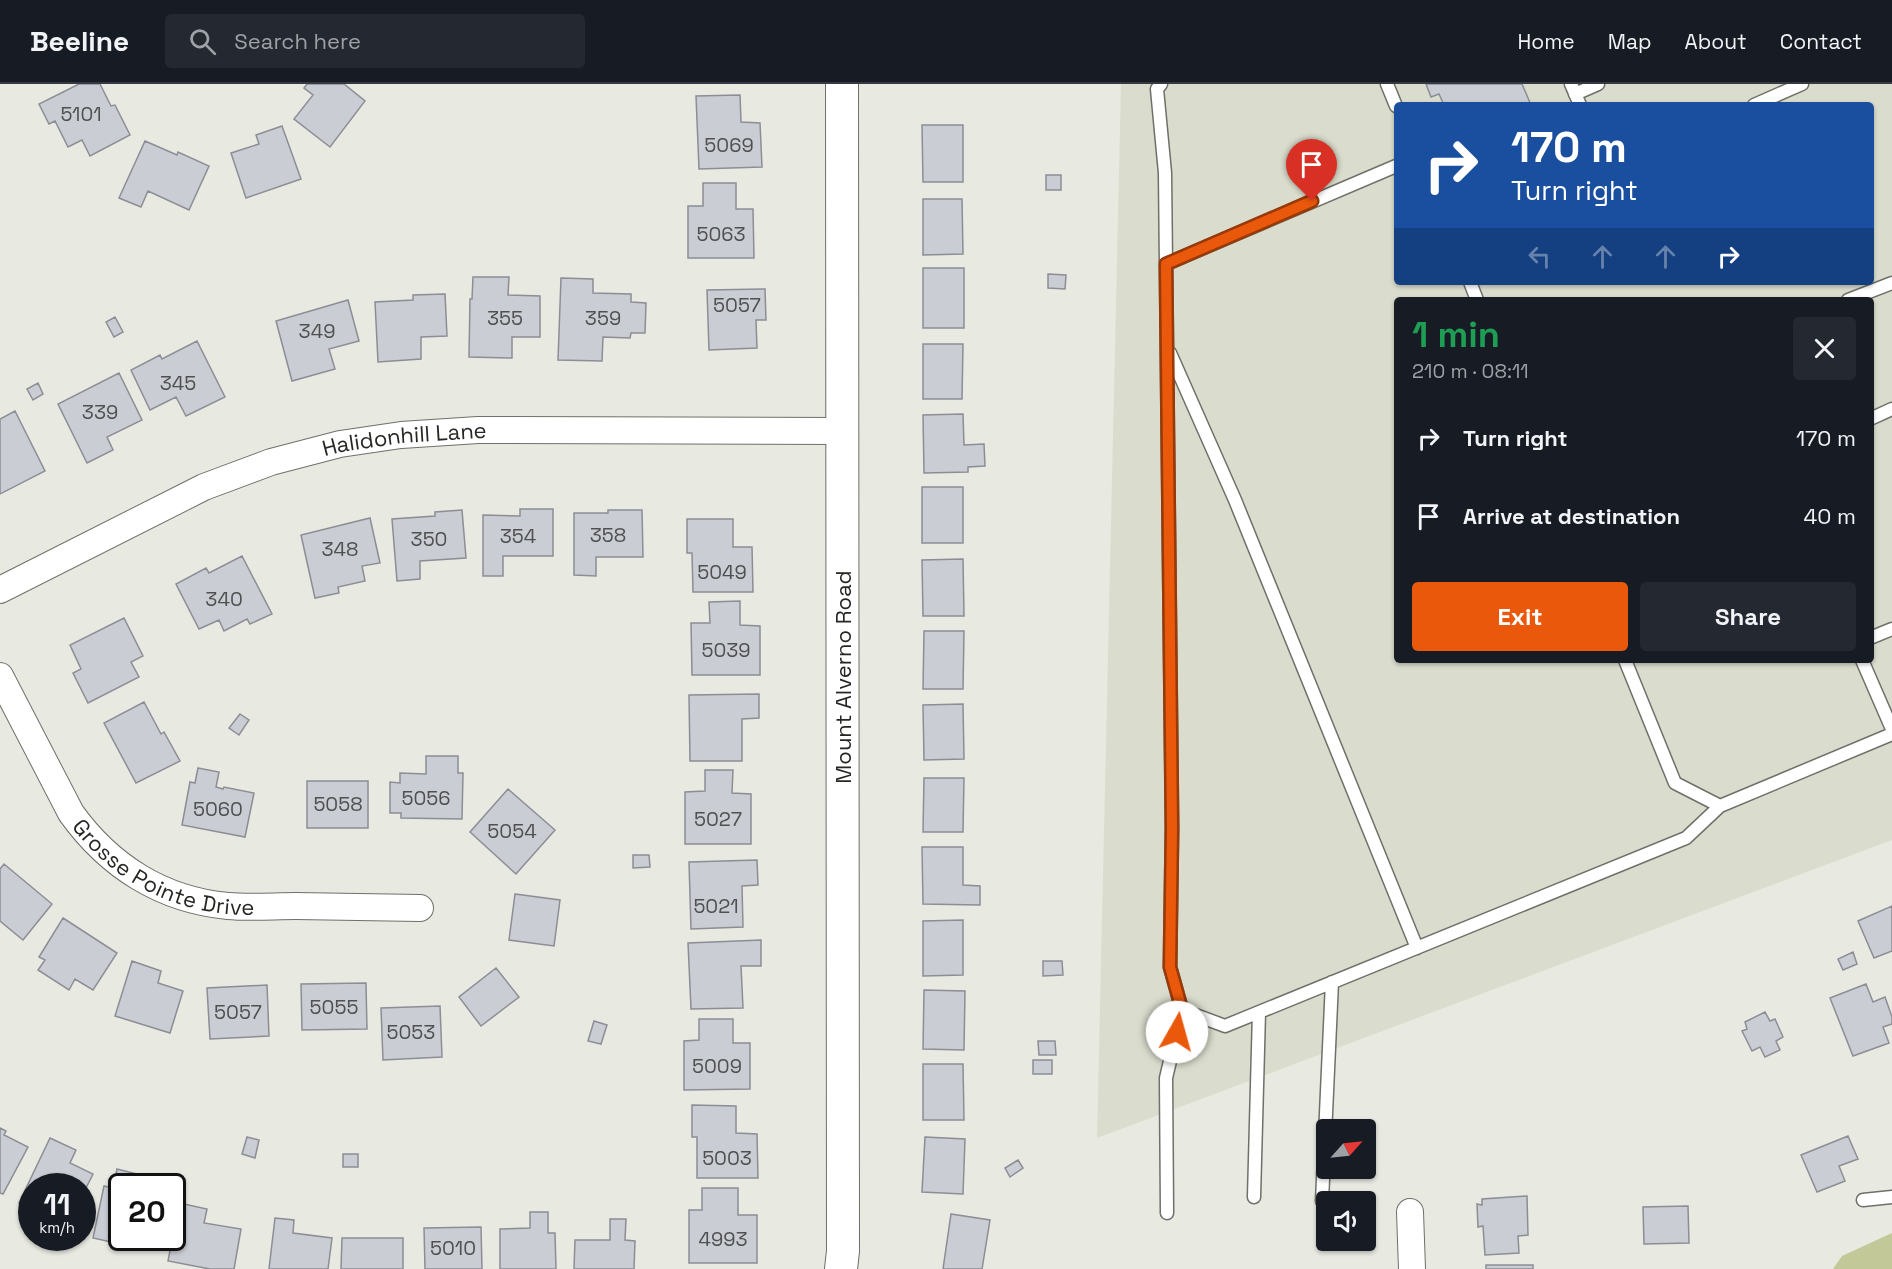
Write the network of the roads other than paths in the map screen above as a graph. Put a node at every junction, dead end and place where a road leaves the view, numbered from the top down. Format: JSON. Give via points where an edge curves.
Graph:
{"nodes":[{"id":1,"x":842,"y":84,"type":"edge"},
{"id":2,"x":1161,"y":84,"type":"edge"},
{"id":3,"x":1387,"y":84,"type":"edge"},
{"id":4,"x":1598,"y":84,"type":"edge"},
{"id":5,"x":1802,"y":84,"type":"edge"},
{"id":6,"x":1575,"y":94,"type":"edge"},
{"id":7,"x":1394,"y":102,"type":"edge"},
{"id":8,"x":1761,"y":102,"type":"edge"},
{"id":9,"x":1394,"y":167,"type":"edge"},
{"id":10,"x":1166,"y":264,"type":"junction"},
{"id":11,"x":1892,"y":283,"type":"edge"},
{"id":12,"x":1856,"y":297,"type":"edge"},
{"id":13,"x":1167,"y":346,"type":"junction"},
{"id":14,"x":1892,"y":409,"type":"edge"},
{"id":15,"x":1874,"y":417,"type":"edge"},
{"id":16,"x":842,"y":431,"type":"junction"},
{"id":17,"x":0,"y":590,"type":"edge"},
{"id":18,"x":1892,"y":629,"type":"edge"},
{"id":19,"x":1874,"y":636,"type":"edge"},
{"id":20,"x":1626,"y":663,"type":"edge"},
{"id":21,"x":1863,"y":663,"type":"edge"},
{"id":22,"x":0,"y":676,"type":"edge"},
{"id":23,"x":1892,"y":732,"type":"edge"},
{"id":24,"x":1720,"y":806,"type":"junction"},
{"id":25,"x":420,"y":908,"type":"dead end"},
{"id":26,"x":1417,"y":948,"type":"junction"},
{"id":27,"x":1332,"y":982,"type":"junction"},
{"id":28,"x":1182,"y":1010,"type":"junction"},
{"id":29,"x":1259,"y":1012,"type":"junction"},
{"id":30,"x":1322,"y":1191,"type":"edge"},
{"id":31,"x":1254,"y":1197,"type":"dead end"},
{"id":32,"x":1892,"y":1197,"type":"edge"},
{"id":33,"x":1863,"y":1200,"type":"dead end"},
{"id":34,"x":1410,"y":1212,"type":"dead end"},
{"id":35,"x":1167,"y":1213,"type":"dead end"},
{"id":36,"x":841,"y":1269,"type":"edge"},
{"id":37,"x":1412,"y":1269,"type":"edge"}],
"edges":[{"from":1,"to":16,"type":"street","name":"Mount Alverno Road"},
{"from":2,"to":10,"type":"lane","via":[[1157,89],[1165,173]]},
{"from":3,"to":7,"type":"lane"},
{"from":4,"to":6,"type":"lane"},
{"from":5,"to":8,"type":"lane"},
{"from":9,"to":10,"type":"lane"},
{"from":10,"to":13,"type":"lane"},
{"from":11,"to":12,"type":"lane"},
{"from":13,"to":26,"type":"lane","via":[[1235,500]]},
{"from":13,"to":28,"type":"lane","via":[[1170,967]]},
{"from":14,"to":15,"type":"lane"},
{"from":16,"to":17,"type":"street","name":"Halidonhill Lane","via":[[478,430],[340,444],[271,462],[204,487]]},
{"from":16,"to":36,"type":"street","name":"Mount Alverno Road"},
{"from":18,"to":19,"type":"lane"},
{"from":20,"to":24,"type":"lane","via":[[1675,783]]},
{"from":21,"to":23,"type":"lane"},
{"from":22,"to":25,"type":"street","name":"Grosse Pointe Drive","via":[[71,813],[110,858],[145,881],[185,898],[227,906]]},
{"from":23,"to":24,"type":"lane"},
{"from":24,"to":26,"type":"lane","via":[[1686,838]]},
{"from":26,"to":27,"type":"lane"},
{"from":27,"to":29,"type":"lane"},
{"from":27,"to":30,"type":"lane"},
{"from":28,"to":29,"type":"lane","via":[[1225,1026]]},
{"from":28,"to":35,"type":"lane","via":[[1166,1078]]},
{"from":29,"to":31,"type":"lane"},
{"from":32,"to":33,"type":"lane"},
{"from":34,"to":37,"type":"street"}]}
